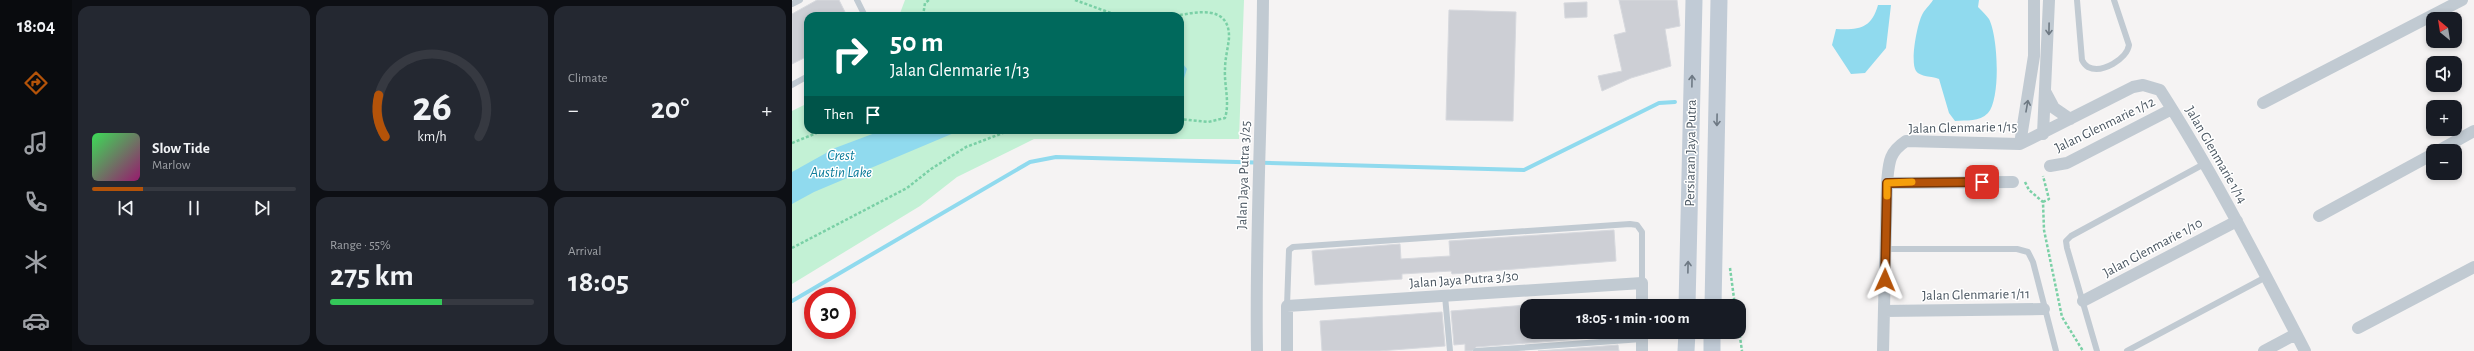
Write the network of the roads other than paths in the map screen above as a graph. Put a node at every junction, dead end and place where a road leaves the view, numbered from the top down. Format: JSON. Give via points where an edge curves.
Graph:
{"nodes":[{"id":1,"x":800,"y":0,"type":"edge"},
{"id":2,"x":857,"y":0,"type":"edge"},
{"id":3,"x":1263,"y":0,"type":"edge"},
{"id":4,"x":1694,"y":0,"type":"edge"},
{"id":5,"x":1719,"y":0,"type":"edge"},
{"id":6,"x":1732,"y":0,"type":"edge"},
{"id":7,"x":2034,"y":0,"type":"edge"},
{"id":8,"x":2049,"y":0,"type":"edge"},
{"id":9,"x":2077,"y":0,"type":"edge"},
{"id":10,"x":2114,"y":0,"type":"edge"},
{"id":11,"x":2462,"y":0,"type":"edge"},
{"id":12,"x":792,"y":4,"type":"edge"},
{"id":13,"x":863,"y":12,"type":"edge"},
{"id":14,"x":1718,"y":25,"type":"junction"},
{"id":15,"x":2034,"y":56,"type":"junction"},
{"id":16,"x":2048,"y":57,"type":"junction"},
{"id":17,"x":804,"y":78,"type":"edge"},
{"id":18,"x":792,"y":85,"type":"edge"},
{"id":19,"x":2046,"y":93,"type":"junction"},
{"id":20,"x":2263,"y":103,"type":"dead end"},
{"id":21,"x":2172,"y":109,"type":"junction"},
{"id":22,"x":2070,"y":120,"type":"junction"},
{"id":23,"x":2474,"y":131,"type":"edge"},
{"id":24,"x":2043,"y":134,"type":"junction"},
{"id":25,"x":2020,"y":144,"type":"junction"},
{"id":26,"x":2451,"y":144,"type":"edge"},
{"id":27,"x":2426,"y":158,"type":"edge"},
{"id":28,"x":2204,"y":164,"type":"junction"},
{"id":29,"x":2050,"y":166,"type":"road end"},
{"id":30,"x":2013,"y":182,"type":"road end"},
{"id":31,"x":1887,"y":183,"type":"junction"},
{"id":32,"x":2319,"y":216,"type":"dead end"},
{"id":33,"x":2237,"y":221,"type":"junction"},
{"id":34,"x":1885,"y":249,"type":"junction"},
{"id":35,"x":2474,"y":267,"type":"edge"},
{"id":36,"x":2266,"y":277,"type":"junction"},
{"id":37,"x":1642,"y":283,"type":"junction"},
{"id":38,"x":1446,"y":296,"type":"junction"},
{"id":39,"x":1642,"y":299,"type":"edge"},
{"id":40,"x":1687,"y":299,"type":"edge"},
{"id":41,"x":1713,"y":299,"type":"edge"},
{"id":42,"x":2084,"y":301,"type":"junction"},
{"id":43,"x":1287,"y":306,"type":"junction"},
{"id":44,"x":2044,"y":309,"type":"junction"},
{"id":45,"x":1884,"y":311,"type":"junction"},
{"id":46,"x":2358,"y":328,"type":"dead end"},
{"id":47,"x":2296,"y":334,"type":"junction"},
{"id":48,"x":1600,"y":339,"type":"edge"},
{"id":49,"x":1642,"y":339,"type":"edge"},
{"id":50,"x":1687,"y":339,"type":"edge"},
{"id":51,"x":1712,"y":339,"type":"edge"},
{"id":52,"x":1257,"y":351,"type":"edge"},
{"id":53,"x":1287,"y":351,"type":"edge"},
{"id":54,"x":1450,"y":351,"type":"edge"},
{"id":55,"x":1476,"y":351,"type":"edge"},
{"id":56,"x":1642,"y":351,"type":"edge"},
{"id":57,"x":1686,"y":351,"type":"edge"},
{"id":58,"x":1712,"y":351,"type":"edge"},
{"id":59,"x":1883,"y":351,"type":"edge"},
{"id":60,"x":2056,"y":351,"type":"edge"},
{"id":61,"x":2097,"y":351,"type":"edge"},
{"id":62,"x":2127,"y":351,"type":"edge"},
{"id":63,"x":2264,"y":351,"type":"edge"},
{"id":64,"x":2305,"y":351,"type":"edge"}],
"edges":[{"from":1,"to":12,"type":"lane"},
{"from":2,"to":13,"type":"lane"},
{"from":3,"to":52,"type":"street","name":"Jalan Jaya Putra 3/25","via":[[1256,277]]},
{"from":40,"to":4,"type":"street","name":"Persiaran Jaya Putra","one_way":true},
{"from":5,"to":14,"type":"street","name":"Persiaran Jaya Putra"},
{"from":6,"to":14,"type":"street"},
{"from":7,"to":15,"type":"street"},
{"from":8,"to":16,"type":"street","one_way":true},
{"from":9,"to":10,"type":"lane","via":[[2082,60],[2088,67],[2100,69],[2123,58],[2128,52],[2129,45]]},
{"from":11,"to":20,"type":"street"},
{"from":14,"to":41,"type":"street","name":"Persiaran Jaya Putra","one_way":true},
{"from":15,"to":16,"type":"street"},
{"from":25,"to":15,"type":"street","one_way":true},
{"from":16,"to":19,"type":"street"},
{"from":17,"to":18,"type":"lane"},
{"from":19,"to":22,"type":"street","via":[[2054,108]]},
{"from":19,"to":24,"type":"street"},
{"from":21,"to":22,"type":"street","name":"Jalan Glenmarie 1/14","via":[[2160,90],[2143,85],[2133,87]]},
{"from":21,"to":28,"type":"street","name":"Jalan Glenmarie 1/14"},
{"from":21,"to":29,"type":"street","name":"Jalan Glenmarie 1/12","via":[[2067,163]]},
{"from":22,"to":24,"type":"street","name":"Jalan Glenmarie 1/14"},
{"from":23,"to":26,"type":"street"},
{"from":24,"to":25,"type":"street","name":"Jalan Glenmarie 1/15"},
{"from":25,"to":31,"type":"street","name":"Jalan Glenmarie 1/15","via":[[1906,142],[1896,148],[1890,158]]},
{"from":27,"to":32,"type":"street"},
{"from":28,"to":33,"type":"street","name":"Jalan Glenmarie 1/14"},
{"from":28,"to":42,"type":"lane","via":[[2066,241]]},
{"from":30,"to":31,"type":"street"},
{"from":31,"to":34,"type":"street","name":"Jalan Glenmarie 1/15"},
{"from":33,"to":36,"type":"street","name":"Jalan Glenmarie 1/14"},
{"from":33,"to":42,"type":"street","name":"Jalan Glenmarie 1/10"},
{"from":34,"to":44,"type":"lane","via":[[2017,249],[2028,252],[2033,262]]},
{"from":34,"to":45,"type":"street","name":"Jalan Glenmarie 1/15"},
{"from":35,"to":46,"type":"street"},
{"from":36,"to":47,"type":"street","name":"Jalan Glenmarie 1/14"},
{"from":36,"to":62,"type":"lane"},
{"from":37,"to":38,"type":"street","name":"Jalan Jaya Putra 3/30"},
{"from":37,"to":39,"type":"street"},
{"from":37,"to":43,"type":"lane","via":[[1642,232],[1637,225],[1630,224],[1293,247],[1289,250]]},
{"from":38,"to":43,"type":"street","name":"Jalan Jaya Putra 3/30"},
{"from":38,"to":54,"type":"lane"},
{"from":42,"to":61,"type":"lane"},
{"from":43,"to":53,"type":"street"},
{"from":44,"to":45,"type":"street","name":"Jalan Glenmarie 1/11"},
{"from":44,"to":60,"type":"lane"},
{"from":45,"to":59,"type":"street","name":"Jalan Glenmarie 1/15"},
{"from":47,"to":63,"type":"street"},
{"from":47,"to":64,"type":"street","name":"Jalan Glenmarie 1/14"},
{"from":48,"to":55,"type":"lane"},
{"from":49,"to":56,"type":"street"},
{"from":50,"to":57,"type":"street"},
{"from":51,"to":58,"type":"street"}]}
